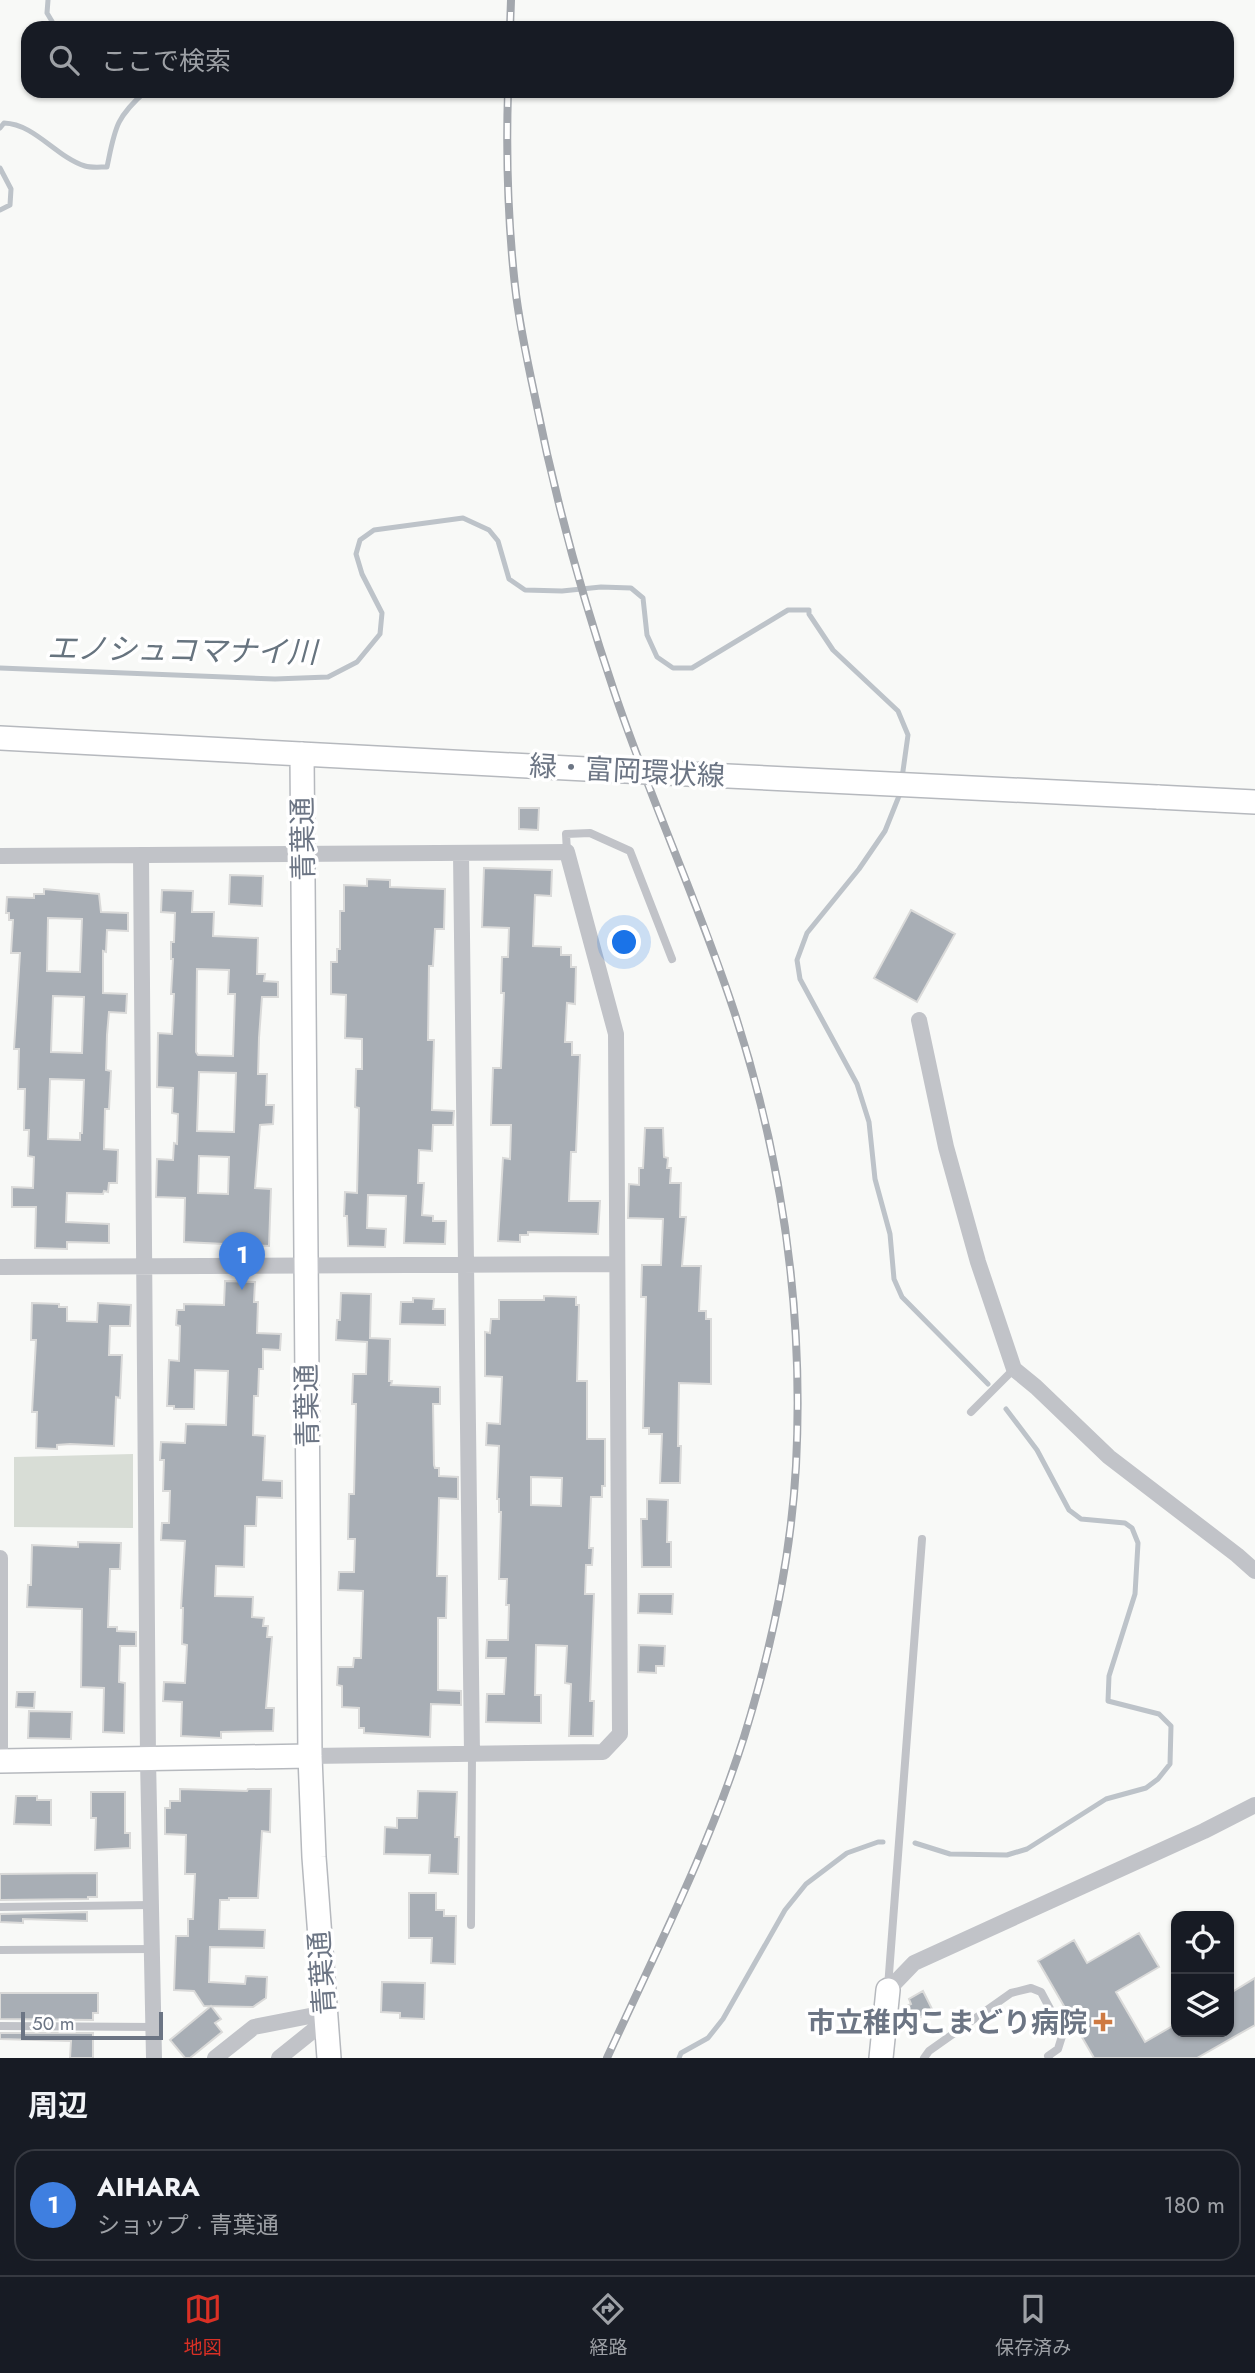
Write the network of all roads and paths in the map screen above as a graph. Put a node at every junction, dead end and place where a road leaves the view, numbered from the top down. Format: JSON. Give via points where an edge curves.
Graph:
{"nodes":[{"id":1,"x":0,"y":738,"type":"edge"},
{"id":2,"x":302,"y":754,"type":"junction"},
{"id":3,"x":1255,"y":802,"type":"edge"},
{"id":4,"x":567,"y":852,"type":"junction"},
{"id":5,"x":461,"y":854,"type":"junction"},
{"id":6,"x":141,"y":855,"type":"junction"},
{"id":7,"x":303,"y":855,"type":"junction"},
{"id":8,"x":0,"y":856,"type":"edge"},
{"id":9,"x":672,"y":959,"type":"dead end"},
{"id":10,"x":919,"y":1020,"type":"dead end"},
{"id":11,"x":306,"y":1264,"type":"junction"},
{"id":12,"x":467,"y":1264,"type":"junction"},
{"id":13,"x":616,"y":1264,"type":"junction"},
{"id":14,"x":146,"y":1266,"type":"junction"},
{"id":15,"x":0,"y":1268,"type":"edge"},
{"id":16,"x":1014,"y":1369,"type":"junction"},
{"id":17,"x":971,"y":1412,"type":"dead end"},
{"id":18,"x":922,"y":1539,"type":"dead end"},
{"id":19,"x":0,"y":1558,"type":"edge"},
{"id":20,"x":1255,"y":1571,"type":"edge"},
{"id":21,"x":1,"y":1726,"type":"edge"},
{"id":22,"x":472,"y":1754,"type":"junction"},
{"id":23,"x":310,"y":1756,"type":"junction"},
{"id":24,"x":148,"y":1759,"type":"junction"},
{"id":25,"x":0,"y":1761,"type":"edge"},
{"id":26,"x":1254,"y":1807,"type":"edge"},
{"id":27,"x":152,"y":1905,"type":"junction"},
{"id":28,"x":0,"y":1907,"type":"edge"},
{"id":29,"x":471,"y":1925,"type":"dead end"},
{"id":30,"x":152,"y":1949,"type":"junction"},
{"id":31,"x":0,"y":1950,"type":"edge"},
{"id":32,"x":888,"y":1990,"type":"junction"},
{"id":33,"x":325,"y":2017,"type":"junction"},
{"id":34,"x":0,"y":2026,"type":"edge"},
{"id":35,"x":154,"y":2027,"type":"junction"},
{"id":36,"x":154,"y":2058,"type":"edge"},
{"id":37,"x":215,"y":2058,"type":"edge"},
{"id":38,"x":279,"y":2058,"type":"edge"},
{"id":39,"x":330,"y":2058,"type":"edge"},
{"id":40,"x":881,"y":2058,"type":"edge"},
{"id":41,"x":923,"y":2058,"type":"edge"},
{"id":42,"x":1049,"y":2058,"type":"edge"}],
"edges":[{"from":1,"to":2,"type":"street","name":"緑・富岡環状線"},
{"from":2,"to":3,"type":"street","name":"緑・富岡環状線","bridge":true},
{"from":2,"to":7,"type":"street","name":"青葉通"},
{"from":4,"to":5,"type":"street"},
{"from":4,"to":9,"type":"lane","via":[[566,834],[590,832],[630,851]]},
{"from":4,"to":13,"type":"street","via":[[616,1034]]},
{"from":5,"to":7,"type":"street"},
{"from":5,"to":12,"type":"street"},
{"from":6,"to":7,"type":"street"},
{"from":6,"to":8,"type":"street"},
{"from":6,"to":14,"type":"street"},
{"from":7,"to":11,"type":"street","name":"青葉通"},
{"from":10,"to":16,"type":"street","via":[[946,1147]]},
{"from":11,"to":12,"type":"street"},
{"from":11,"to":14,"type":"street"},
{"from":11,"to":23,"type":"street","name":"青葉通"},
{"from":12,"to":13,"type":"street"},
{"from":12,"to":22,"type":"street"},
{"from":13,"to":22,"type":"street","via":[[620,1734],[603,1752]]},
{"from":14,"to":15,"type":"street"},
{"from":14,"to":24,"type":"street"},
{"from":16,"to":17,"type":"lane"},
{"from":16,"to":20,"type":"street","via":[[1109,1457]]},
{"from":18,"to":32,"type":"lane"},
{"from":19,"to":21,"type":"street"},
{"from":21,"to":25,"type":"street"},
{"from":22,"to":23,"type":"street"},
{"from":22,"to":29,"type":"lane"},
{"from":23,"to":24,"type":"street"},
{"from":23,"to":33,"type":"street","name":"青葉通"},
{"from":24,"to":25,"type":"street"},
{"from":24,"to":27,"type":"street"},
{"from":26,"to":32,"type":"street","via":[[926,1957]]},
{"from":27,"to":28,"type":"lane"},
{"from":27,"to":30,"type":"street"},
{"from":30,"to":31,"type":"lane"},
{"from":30,"to":35,"type":"street"},
{"from":32,"to":40,"type":"street"},
{"from":33,"to":37,"type":"street","via":[[254,2027]]},
{"from":33,"to":38,"type":"street"},
{"from":33,"to":39,"type":"street","name":"青葉通"},
{"from":34,"to":35,"type":"lane"},
{"from":35,"to":36,"type":"street"},
{"from":41,"to":42,"type":"lane","via":[[1011,1993],[1031,1988],[1041,1992],[1063,2034]]}]}
